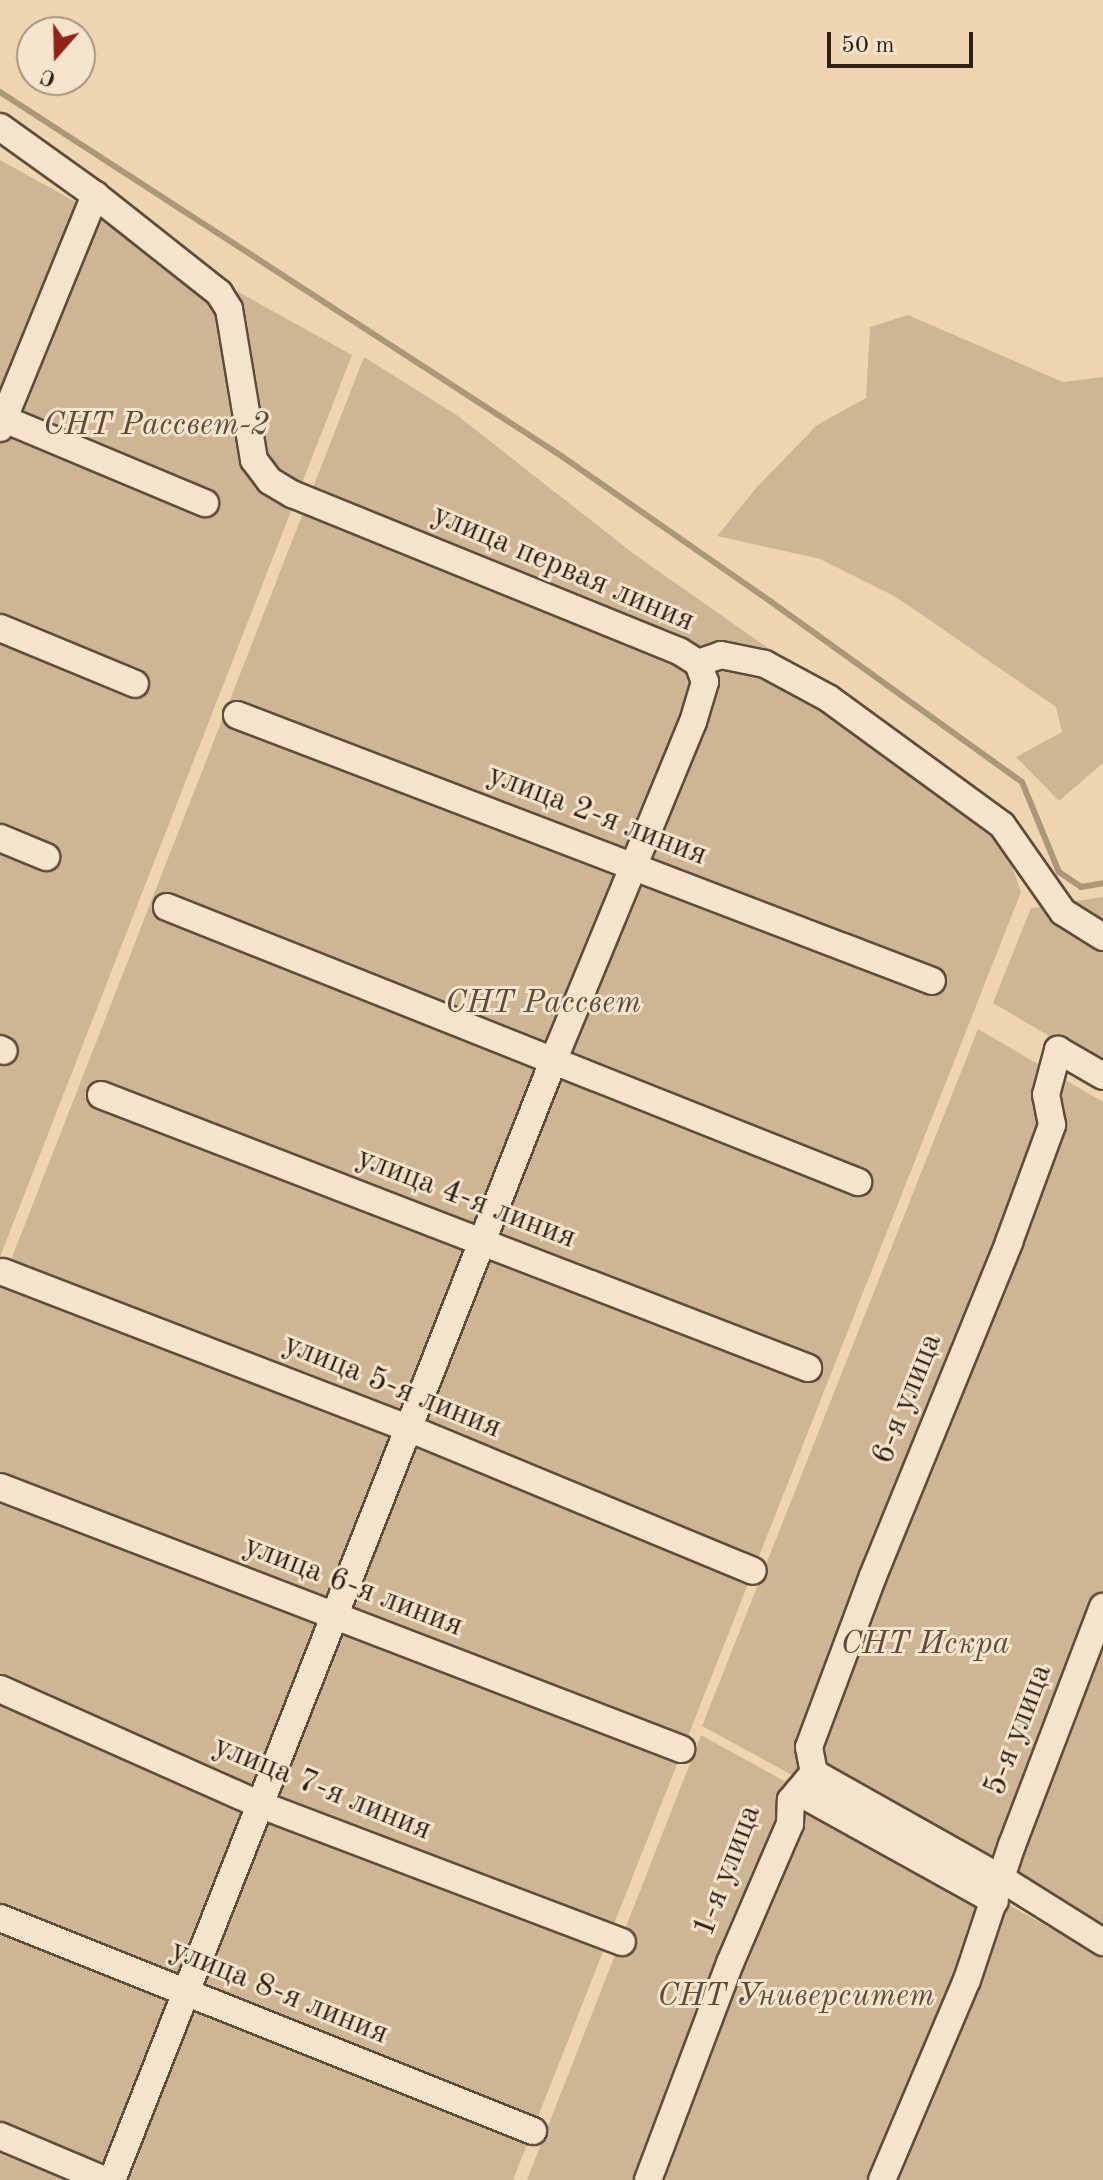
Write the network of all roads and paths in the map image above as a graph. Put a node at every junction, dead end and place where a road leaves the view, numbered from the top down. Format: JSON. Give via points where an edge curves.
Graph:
{"nodes":[{"id":1,"x":0,"y":127,"type":"edge"},
{"id":2,"x":95,"y":195,"type":"junction"},
{"id":3,"x":2,"y":424,"type":"edge"},
{"id":4,"x":205,"y":503,"type":"dead end"},
{"id":5,"x":0,"y":628,"type":"edge"},
{"id":6,"x":698,"y":663,"type":"junction"},
{"id":7,"x":135,"y":684,"type":"dead end"},
{"id":8,"x":237,"y":715,"type":"dead end"},
{"id":9,"x":0,"y":838,"type":"edge"},
{"id":10,"x":46,"y":857,"type":"dead end"},
{"id":11,"x":635,"y":867,"type":"junction"},
{"id":12,"x":167,"y":907,"type":"dead end"},
{"id":13,"x":1103,"y":937,"type":"edge"},
{"id":14,"x":932,"y":981,"type":"dead end"},
{"id":15,"x":554,"y":1059,"type":"junction"},
{"id":16,"x":1103,"y":1076,"type":"edge"},
{"id":17,"x":101,"y":1095,"type":"dead end"},
{"id":18,"x":858,"y":1182,"type":"dead end"},
{"id":19,"x":484,"y":1242,"type":"junction"},
{"id":20,"x":3,"y":1272,"type":"dead end"},
{"id":21,"x":808,"y":1368,"type":"dead end"},
{"id":22,"x":408,"y":1428,"type":"junction"},
{"id":23,"x":0,"y":1487,"type":"edge"},
{"id":24,"x":753,"y":1571,"type":"dead end"},
{"id":25,"x":1103,"y":1607,"type":"edge"},
{"id":26,"x":336,"y":1618,"type":"junction"},
{"id":27,"x":0,"y":1689,"type":"edge"},
{"id":28,"x":681,"y":1749,"type":"dead end"},
{"id":29,"x":806,"y":1782,"type":"junction"},
{"id":30,"x":261,"y":1805,"type":"junction"},
{"id":31,"x":999,"y":1890,"type":"junction"},
{"id":32,"x":0,"y":1918,"type":"edge"},
{"id":33,"x":622,"y":1942,"type":"dead end"},
{"id":34,"x":1103,"y":1942,"type":"edge"},
{"id":35,"x":186,"y":1993,"type":"junction"},
{"id":36,"x":533,"y":2131,"type":"dead end"},
{"id":37,"x":0,"y":2136,"type":"edge"},
{"id":38,"x":104,"y":2180,"type":"edge"},
{"id":39,"x":112,"y":2180,"type":"edge"},
{"id":40,"x":648,"y":2180,"type":"edge"},
{"id":41,"x":882,"y":2180,"type":"edge"}],
"edges":[{"from":1,"to":2,"type":"street","name":"улица первая линия"},
{"from":2,"to":3,"type":"street"},
{"from":2,"to":6,"type":"street","name":"улица первая линия","via":[[203,278],[229,309],[254,460],[270,481]]},
{"from":3,"to":4,"type":"street"},
{"from":5,"to":7,"type":"street"},
{"from":6,"to":11,"type":"street","via":[[705,682],[693,722]]},
{"from":6,"to":13,"type":"street","name":"улица первая линия","via":[[721,655],[765,664],[828,698],[1002,825],[1063,912]]},
{"from":8,"to":11,"type":"street","name":"улица 2-я линия"},
{"from":9,"to":10,"type":"street"},
{"from":11,"to":14,"type":"street","name":"улица 2-я линия"},
{"from":11,"to":15,"type":"street"},
{"from":12,"to":15,"type":"street"},
{"from":15,"to":18,"type":"street"},
{"from":15,"to":19,"type":"street"},
{"from":16,"to":29,"type":"street","name":"6-я улица","via":[[1058,1050],[1046,1095],[1052,1125],[873,1576],[809,1747]]},
{"from":17,"to":19,"type":"street","name":"улица 4-я линия"},
{"from":19,"to":21,"type":"street","name":"улица 4-я линия"},
{"from":19,"to":22,"type":"street"},
{"from":20,"to":22,"type":"street","name":"улица 5-я линия"},
{"from":22,"to":24,"type":"street","name":"улица 5-я линия"},
{"from":22,"to":26,"type":"street"},
{"from":23,"to":26,"type":"street","name":"улица 6-я линия"},
{"from":25,"to":31,"type":"street","name":"5-я улица"},
{"from":26,"to":28,"type":"street","name":"улица 6-я линия"},
{"from":26,"to":30,"type":"street"},
{"from":27,"to":30,"type":"street","name":"улица 7-я линия"},
{"from":29,"to":31,"type":"street"},
{"from":29,"to":40,"type":"street","name":"1-я улица","via":[[791,1800],[790,1824],[730,1963]]},
{"from":30,"to":33,"type":"street","name":"улица 7-я линия"},
{"from":30,"to":35,"type":"street"},
{"from":31,"to":34,"type":"street"},
{"from":31,"to":41,"type":"street","name":"5-я улица"},
{"from":32,"to":35,"type":"street","name":"улица 8-я линия"},
{"from":35,"to":36,"type":"street","name":"улица 8-я линия"},
{"from":35,"to":39,"type":"street"},
{"from":37,"to":38,"type":"street"}]}
